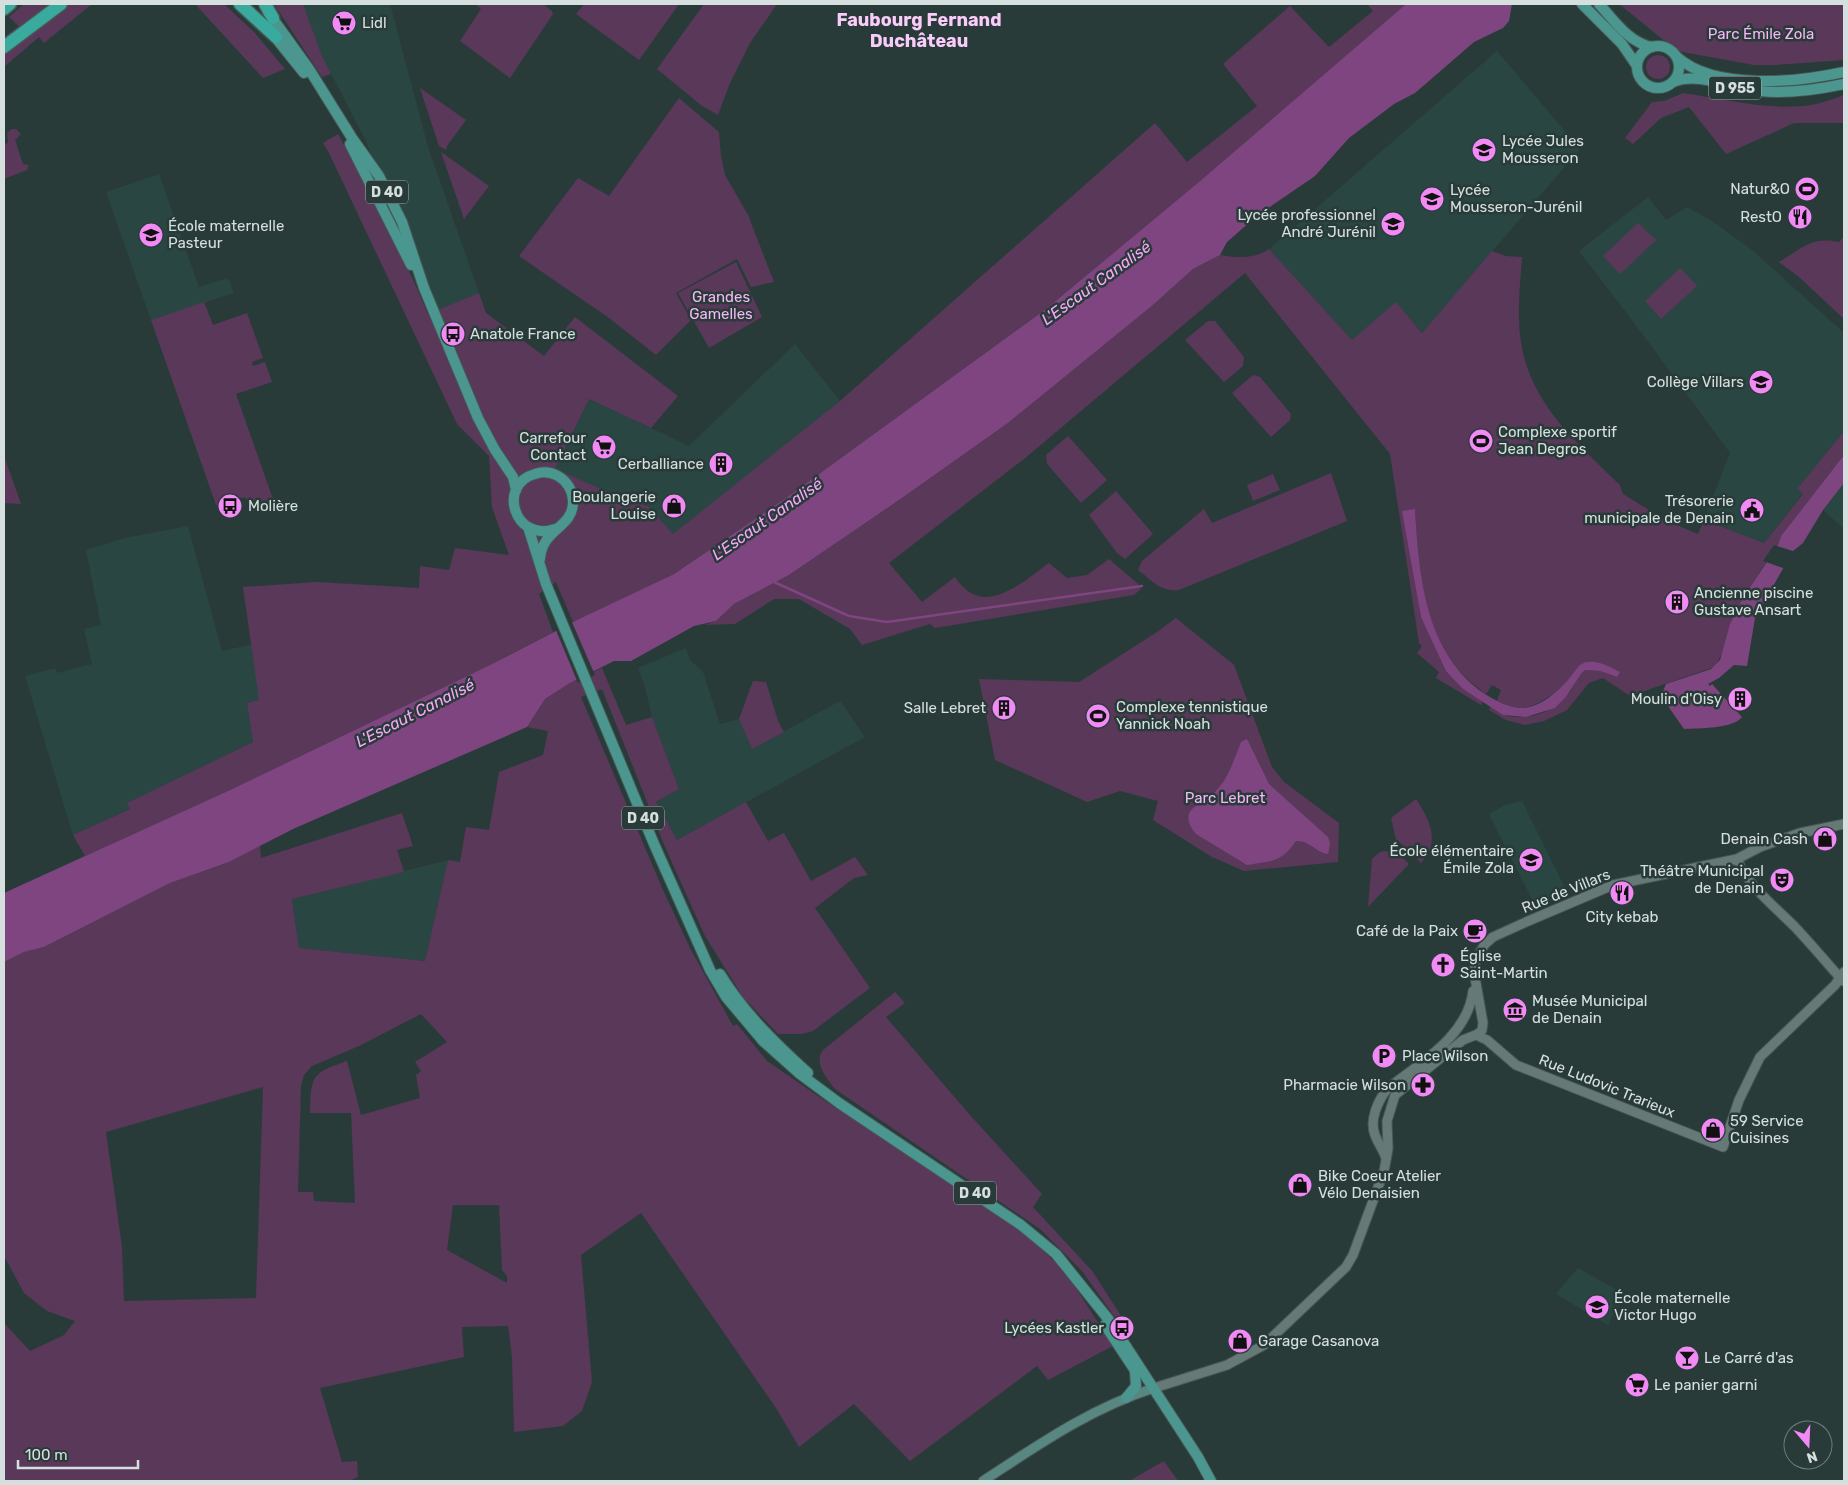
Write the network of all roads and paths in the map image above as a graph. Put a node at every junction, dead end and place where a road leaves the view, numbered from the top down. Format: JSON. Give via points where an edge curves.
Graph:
{"nodes":[{"id":1,"x":10,"y":4,"type":"edge"},
{"id":2,"x":61,"y":4,"type":"edge"},
{"id":3,"x":240,"y":4,"type":"edge"},
{"id":4,"x":247,"y":4,"type":"edge"},
{"id":5,"x":263,"y":4,"type":"edge"},
{"id":6,"x":1582,"y":4,"type":"edge"},
{"id":7,"x":1599,"y":4,"type":"edge"},
{"id":8,"x":4,"y":9,"type":"edge"},
{"id":9,"x":272,"y":18,"type":"joint"},
{"id":10,"x":276,"y":37,"type":"junction"},
{"id":11,"x":4,"y":47,"type":"edge"},
{"id":12,"x":1652,"y":47,"type":"junction"},
{"id":13,"x":1677,"y":57,"type":"junction"},
{"id":14,"x":1637,"y":66,"type":"junction"},
{"id":15,"x":1844,"y":72,"type":"edge"},
{"id":16,"x":1673,"y":82,"type":"junction"},
{"id":17,"x":1844,"y":84,"type":"edge"},
{"id":18,"x":424,"y":288,"type":"junction"},
{"id":19,"x":502,"y":460,"type":"junction"},
{"id":20,"x":534,"y":474,"type":"junction"},
{"id":21,"x":516,"y":490,"type":"junction"},
{"id":22,"x":528,"y":527,"type":"junction"},
{"id":23,"x":555,"y":529,"type":"junction"},
{"id":24,"x":540,"y":562,"type":"junction"},
{"id":25,"x":1844,"y":824,"type":"edge"},
{"id":26,"x":1737,"y":859,"type":"junction"},
{"id":27,"x":1843,"y":977,"type":"edge"},
{"id":28,"x":1474,"y":982,"type":"junction"},
{"id":29,"x":1464,"y":1020,"type":"junction"},
{"id":30,"x":1478,"y":1029,"type":"junction"},
{"id":31,"x":1386,"y":1158,"type":"junction"},
{"id":32,"x":1084,"y":1287,"type":"junction"},
{"id":33,"x":1135,"y":1372,"type":"junction"},
{"id":34,"x":1151,"y":1389,"type":"junction"},
{"id":35,"x":1126,"y":1398,"type":"junction"},
{"id":36,"x":983,"y":1481,"type":"edge"},
{"id":37,"x":1205,"y":1481,"type":"edge"},
{"id":38,"x":1212,"y":1481,"type":"edge"}],
"edges":[{"from":1,"to":8,"type":"highway"},
{"from":2,"to":11,"type":"highway"},
{"from":3,"to":10,"type":"highway"},
{"from":4,"to":10,"type":"main road","number":"D 40"},
{"from":5,"to":9,"type":"highway"},
{"from":6,"to":14,"type":"main road","via":[[1622,44]]},
{"from":7,"to":12,"type":"main road","via":[[1635,40]]},
{"from":9,"to":18,"type":"main road","number":"D 40","via":[[379,176],[402,222]]},
{"from":10,"to":18,"type":"main road","number":"D 40","via":[[334,117]]},
{"from":12,"to":13,"type":"main road","via":[[1668,48]]},
{"from":12,"to":14,"type":"main road","via":[[1642,54]]},
{"from":13,"to":15,"type":"main road","number":"D 955","via":[[1686,65],[1704,72],[1760,81],[1804,80]]},
{"from":13,"to":16,"type":"main road","via":[[1679,69]]},
{"from":14,"to":16,"type":"main road","via":[[1640,77],[1651,87],[1663,88]]},
{"from":16,"to":17,"type":"main road","number":"D 955","via":[[1694,78],[1748,90],[1779,92],[1816,90]]},
{"from":18,"to":19,"type":"main road","number":"D 40","via":[[478,418]]},
{"from":19,"to":20,"type":"main road","number":"D 40","via":[[515,470]]},
{"from":19,"to":21,"type":"main road","number":"D 40","via":[[513,477]]},
{"from":20,"to":21,"type":"main road","via":[[523,480]]},
{"from":20,"to":23,"type":"main road","via":[[554,474],[571,491],[571,514]]},
{"from":21,"to":22,"type":"main road","via":[[515,510]]},
{"from":22,"to":23,"type":"main road","via":[[541,532]]},
{"from":22,"to":24,"type":"main road","number":"D 40"},
{"from":23,"to":24,"type":"main road","via":[[544,543]]},
{"from":24,"to":32,"type":"main road","number":"D 40","via":[[554,604],[667,874],[717,982],[736,1010],[788,1065],[1036,1236]]},
{"from":25,"to":26,"type":"street","name":"Rue de Villars","via":[[1800,833]]},
{"from":26,"to":27,"type":"street","via":[[1751,882]]},
{"from":26,"to":28,"type":"street","name":"Rue de Villars","via":[[1605,888],[1493,937],[1479,952]]},
{"from":27,"to":30,"type":"street","name":"Rue Ludovic Trarieux","via":[[1760,1057],[1739,1100],[1723,1147],[1513,1063]]},
{"from":28,"to":29,"type":"street","via":[[1472,1000]]},
{"from":28,"to":30,"type":"street"},
{"from":29,"to":30,"type":"street","via":[[1464,1031]]},
{"from":29,"to":30,"type":"street","via":[[1475,1015]]},
{"from":29,"to":31,"type":"street","via":[[1449,1039],[1387,1089],[1380,1099],[1373,1120],[1374,1131]]},
{"from":30,"to":31,"type":"street","via":[[1396,1095],[1387,1121]]},
{"from":31,"to":34,"type":"street","via":[[1384,1172],[1353,1256],[1339,1274],[1264,1345],[1227,1365]]},
{"from":32,"to":33,"type":"main road","number":"D 40"},
{"from":32,"to":34,"type":"main road","number":"D 40","via":[[1109,1320]]},
{"from":33,"to":34,"type":"main road","number":"D 40"},
{"from":33,"to":35,"type":"main road","via":[[1136,1386]]},
{"from":34,"to":35,"type":"main road"},
{"from":34,"to":37,"type":"main road","number":"D 40"},
{"from":34,"to":38,"type":"main road","number":"D 40"},
{"from":35,"to":36,"type":"main road","via":[[1058,1432]]}]}
